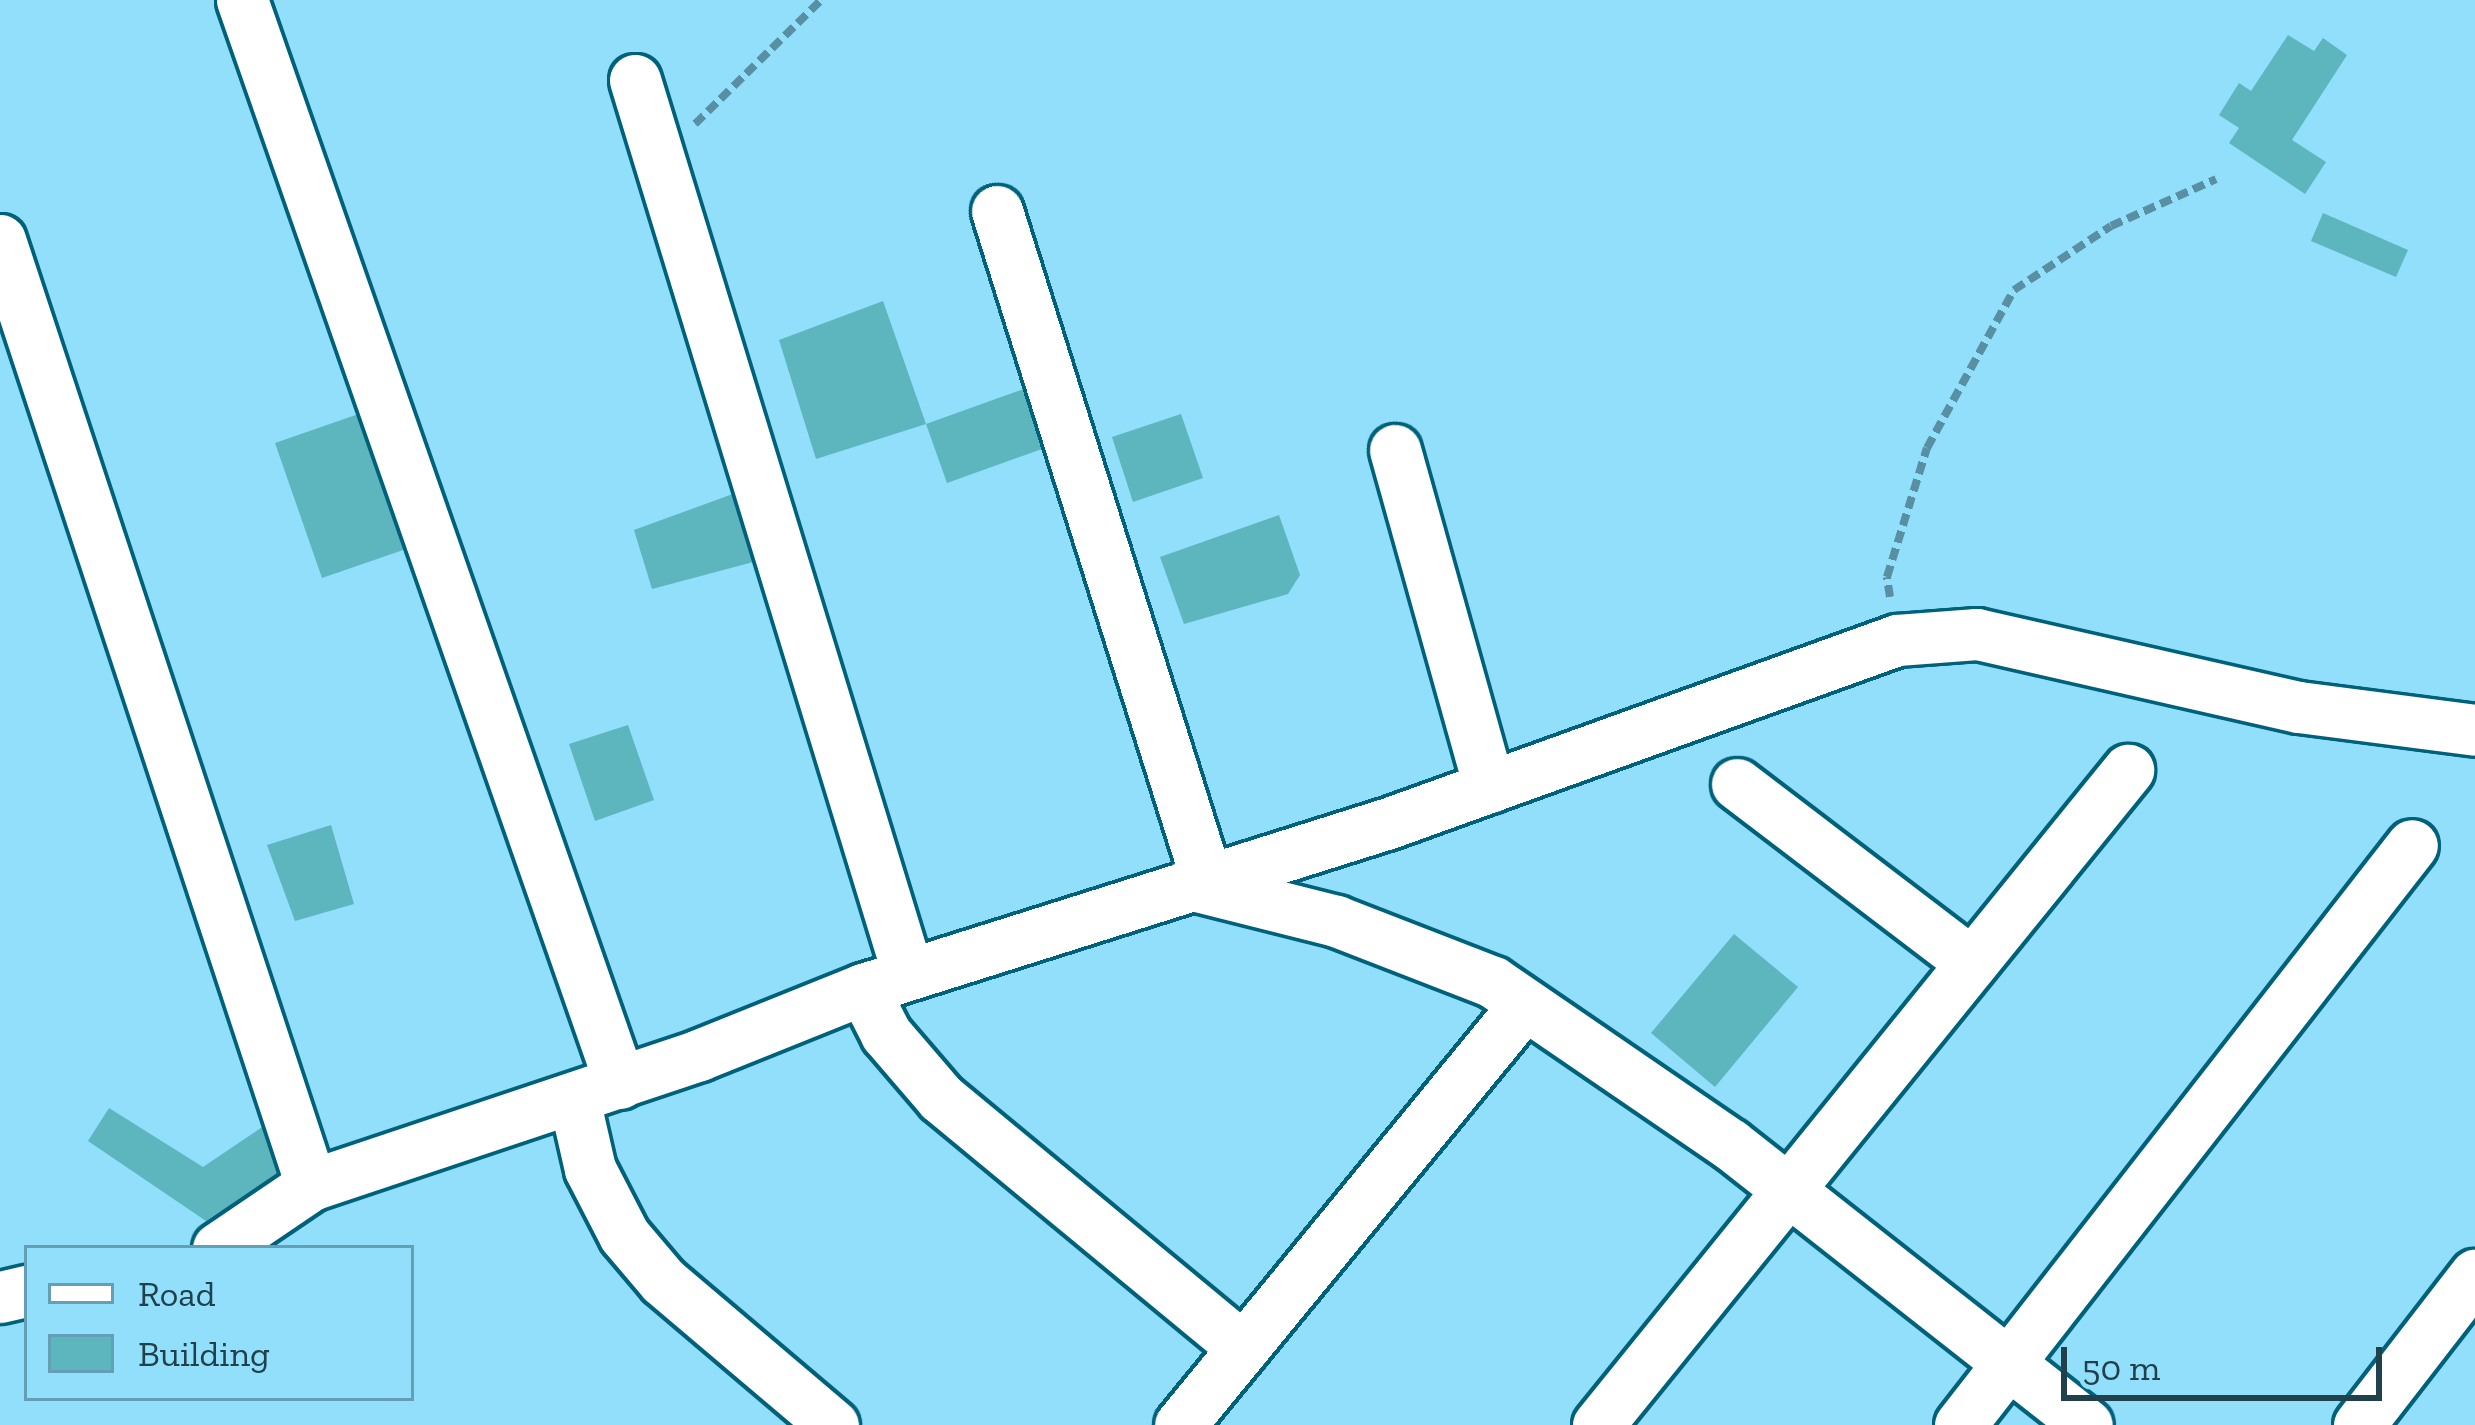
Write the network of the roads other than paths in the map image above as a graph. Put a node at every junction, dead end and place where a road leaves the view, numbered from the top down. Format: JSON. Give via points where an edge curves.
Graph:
{"nodes":[{"id":1,"x":242,"y":0,"type":"edge"},
{"id":2,"x":635,"y":80,"type":"dead end"},
{"id":3,"x":997,"y":211,"type":"dead end"},
{"id":4,"x":0,"y":240,"type":"edge"},
{"id":5,"x":1395,"y":450,"type":"dead end"},
{"id":6,"x":2475,"y":730,"type":"edge"},
{"id":7,"x":2128,"y":770,"type":"dead end"},
{"id":8,"x":1737,"y":784,"type":"dead end"},
{"id":9,"x":1489,"y":787,"type":"junction"},
{"id":10,"x":2412,"y":845,"type":"dead end"},
{"id":11,"x":1196,"y":881,"type":"junction"},
{"id":12,"x":1972,"y":963,"type":"junction"},
{"id":13,"x":886,"y":981,"type":"junction"},
{"id":14,"x":1525,"y":1004,"type":"junction"},
{"id":15,"x":597,"y":1091,"type":"junction"},
{"id":16,"x":311,"y":1184,"type":"junction"},
{"id":17,"x":1788,"y":1190,"type":"junction"},
{"id":18,"x":222,"y":1245,"type":"edge"},
{"id":19,"x":2475,"y":1275,"type":"edge"},
{"id":20,"x":1243,"y":1348,"type":"junction"},
{"id":21,"x":2009,"y":1363,"type":"junction"},
{"id":22,"x":833,"y":1425,"type":"edge"},
{"id":23,"x":1180,"y":1425,"type":"edge"},
{"id":24,"x":1598,"y":1425,"type":"edge"},
{"id":25,"x":1960,"y":1425,"type":"edge"},
{"id":26,"x":2087,"y":1425,"type":"edge"},
{"id":27,"x":2359,"y":1425,"type":"edge"}],
"edges":[{"from":1,"to":15,"type":"street"},
{"from":2,"to":13,"type":"street"},
{"from":3,"to":11,"type":"street"},
{"from":4,"to":16,"type":"street"},
{"from":5,"to":9,"type":"street"},
{"from":6,"to":9,"type":"street","via":[[2299,707],[1977,634],[1897,640]]},
{"from":7,"to":12,"type":"street"},
{"from":8,"to":12,"type":"street"},
{"from":9,"to":11,"type":"street"},
{"from":10,"to":21,"type":"street"},
{"from":11,"to":13,"type":"street"},
{"from":11,"to":14,"type":"street","via":[[1336,920],[1493,982]]},
{"from":12,"to":17,"type":"street"},
{"from":13,"to":15,"type":"street"},
{"from":13,"to":20,"type":"street","via":[[886,1034],[941,1098]]},
{"from":14,"to":17,"type":"street"},
{"from":14,"to":20,"type":"street"},
{"from":15,"to":16,"type":"street"},
{"from":15,"to":22,"type":"street","via":[[590,1169],[624,1235],[662,1281]]},
{"from":16,"to":18,"type":"street"},
{"from":17,"to":21,"type":"street"},
{"from":17,"to":24,"type":"street"},
{"from":19,"to":27,"type":"street"},
{"from":20,"to":23,"type":"street"},
{"from":21,"to":25,"type":"street"},
{"from":21,"to":26,"type":"street"}]}
